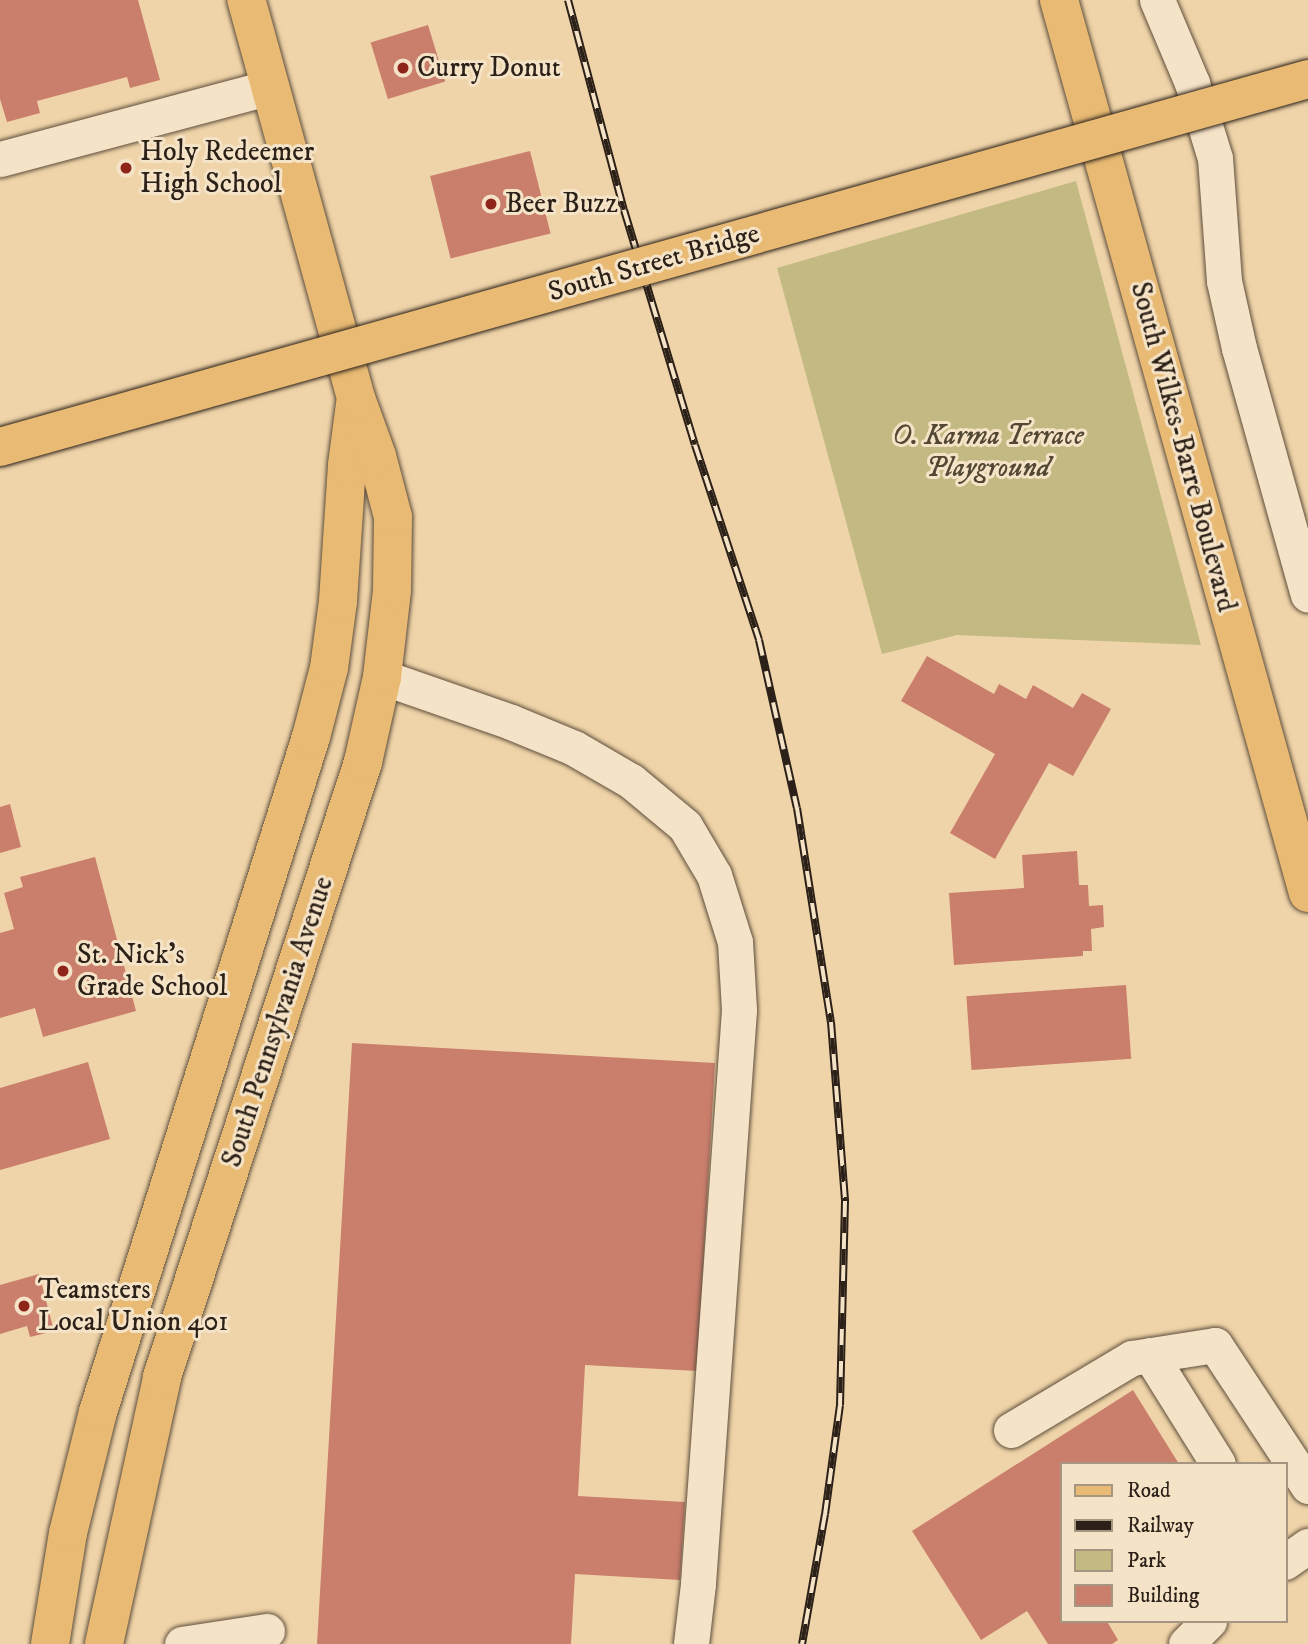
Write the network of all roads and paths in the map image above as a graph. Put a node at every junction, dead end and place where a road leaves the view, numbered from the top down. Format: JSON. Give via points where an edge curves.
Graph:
{"nodes":[{"id":1,"x":246,"y":0,"type":"edge"},
{"id":2,"x":1059,"y":0,"type":"edge"},
{"id":3,"x":1157,"y":0,"type":"edge"},
{"id":4,"x":1308,"y":79,"type":"edge"},
{"id":5,"x":270,"y":87,"type":"junction"},
{"id":6,"x":0,"y":159,"type":"edge"},
{"id":7,"x":356,"y":398,"type":"junction"},
{"id":8,"x":0,"y":447,"type":"edge"},
{"id":9,"x":1308,"y":595,"type":"edge"},
{"id":10,"x":382,"y":677,"type":"junction"},
{"id":11,"x":1308,"y":893,"type":"edge"},
{"id":12,"x":1150,"y":1355,"type":"junction"},
{"id":13,"x":1011,"y":1430,"type":"dead end"},
{"id":14,"x":1217,"y":1462,"type":"edge"},
{"id":15,"x":1308,"y":1486,"type":"edge"},
{"id":16,"x":1308,"y":1546,"type":"edge"},
{"id":17,"x":1287,"y":1561,"type":"edge"},
{"id":18,"x":1207,"y":1623,"type":"edge"},
{"id":19,"x":267,"y":1631,"type":"dead end"},
{"id":20,"x":50,"y":1644,"type":"edge"},
{"id":21,"x":104,"y":1644,"type":"edge"},
{"id":22,"x":181,"y":1644,"type":"edge"},
{"id":23,"x":691,"y":1644,"type":"edge"},
{"id":24,"x":1186,"y":1644,"type":"edge"}],
"edges":[{"from":1,"to":5,"type":"main road","name":"South Pennsylvania Avenue"},
{"from":2,"to":11,"type":"main road","name":"South Wilkes-Barre Boulevard"},
{"from":3,"to":9,"type":"street","via":[[1192,83],[1215,158],[1224,281]]},
{"from":4,"to":8,"type":"main road","name":"South Street Bridge","bridge":true},
{"from":5,"to":6,"type":"street"},
{"from":5,"to":7,"type":"main road","name":"South Pennsylvania Avenue"},
{"from":7,"to":10,"type":"main road","name":"South Pennsylvania Avenue","via":[[393,516],[392,590]]},
{"from":7,"to":20,"type":"main road","name":"South Pennsylvania Avenue","via":[[329,668],[98,1412],[68,1533]]},
{"from":10,"to":21,"type":"main road","name":"South Pennsylvania Avenue","via":[[363,762],[162,1377]]},
{"from":10,"to":23,"type":"street","via":[[575,748],[631,781],[685,826],[714,875],[735,942],[738,1010]]},
{"from":12,"to":13,"type":"street","via":[[1132,1358]]},
{"from":12,"to":14,"type":"street"},
{"from":12,"to":15,"type":"street","via":[[1215,1345]]},
{"from":16,"to":17,"type":"street"},
{"from":18,"to":24,"type":"street"},
{"from":19,"to":22,"type":"street"}]}
